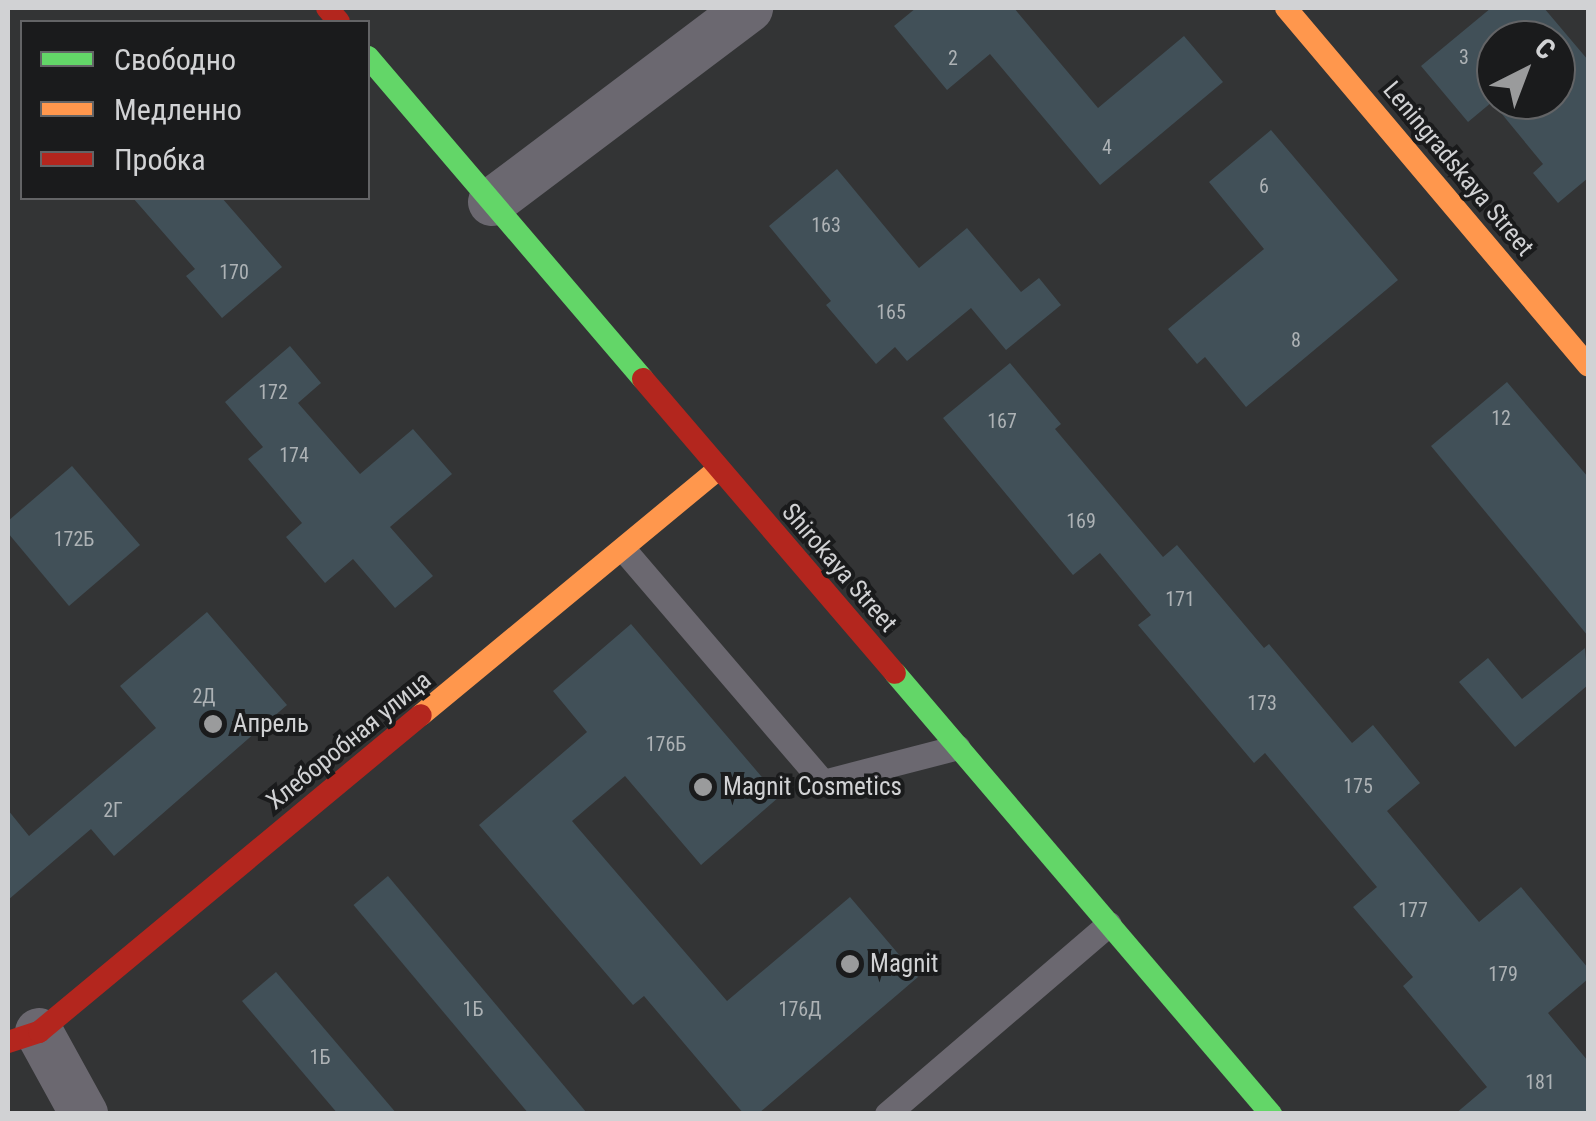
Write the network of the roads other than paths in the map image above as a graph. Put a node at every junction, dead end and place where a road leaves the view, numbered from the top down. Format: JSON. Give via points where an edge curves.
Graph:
{"nodes":[{"id":1,"x":749,"y":8,"type":"edge"},
{"id":2,"x":1286,"y":8,"type":"edge"},
{"id":3,"x":370,"y":59,"type":"edge"},
{"id":4,"x":492,"y":202,"type":"junction"},
{"id":5,"x":1588,"y":366,"type":"edge"},
{"id":6,"x":718,"y":469,"type":"junction"},
{"id":7,"x":624,"y":550,"type":"junction"},
{"id":8,"x":958,"y":747,"type":"junction"},
{"id":9,"x":1109,"y":924,"type":"junction"},
{"id":10,"x":23,"y":1037,"type":"edge"},
{"id":11,"x":84,"y":1114,"type":"edge"},
{"id":12,"x":886,"y":1114,"type":"edge"},
{"id":13,"x":1271,"y":1114,"type":"edge"}],
"edges":[{"from":1,"to":4,"type":"street"},
{"from":2,"to":5,"type":"street","name":"Leningradskaya Street"},
{"from":3,"to":4,"type":"street","name":"Shirokaya Street"},
{"from":4,"to":6,"type":"street","name":"Shirokaya Street"},
{"from":6,"to":7,"type":"street","name":"Хлеборобная улица"},
{"from":6,"to":8,"type":"street","name":"Shirokaya Street"},
{"from":7,"to":8,"type":"lane","via":[[823,782]]},
{"from":7,"to":10,"type":"street","name":"Хлеборобная улица"},
{"from":8,"to":9,"type":"street","name":"Shirokaya Street"},
{"from":9,"to":12,"type":"lane"},
{"from":9,"to":13,"type":"street","name":"Shirokaya Street"},
{"from":10,"to":11,"type":"street"}]}
